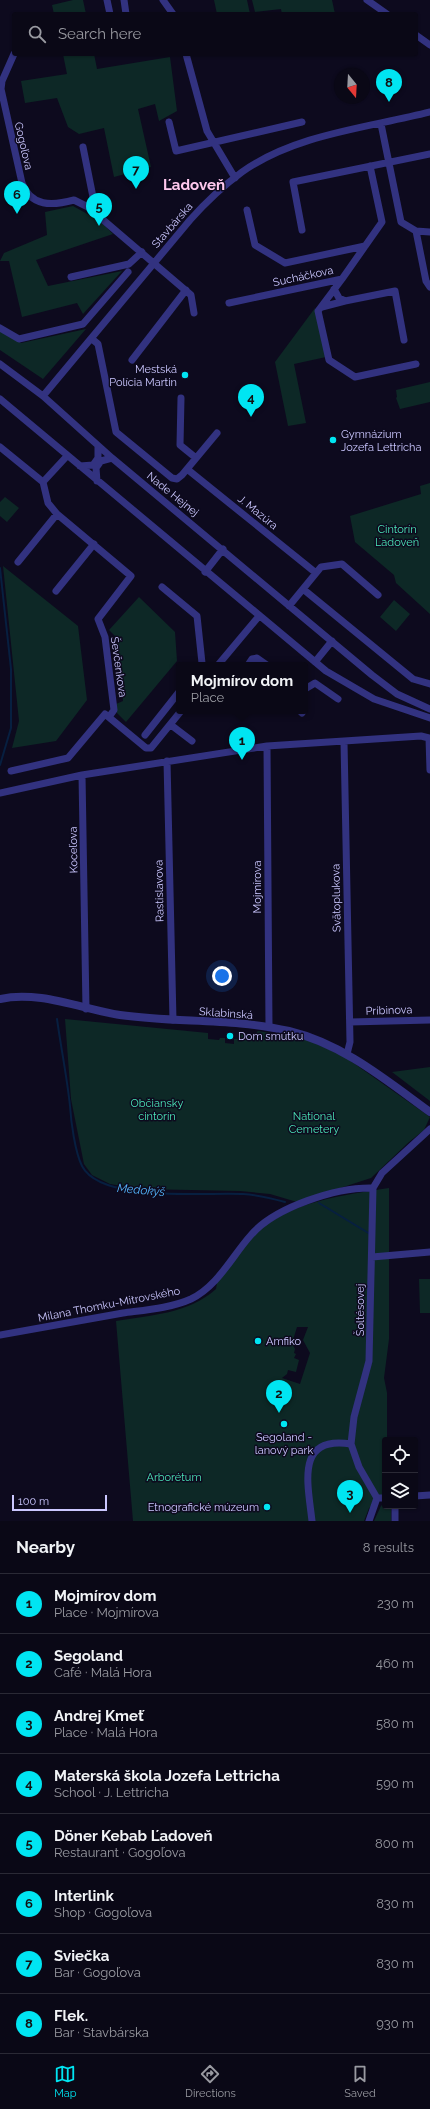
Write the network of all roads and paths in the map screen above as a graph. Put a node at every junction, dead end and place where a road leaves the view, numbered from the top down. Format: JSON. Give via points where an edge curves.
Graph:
{"nodes":[{"id":1,"x":107,"y":0,"type":"edge"},
{"id":2,"x":124,"y":0,"type":"edge"},
{"id":3,"x":163,"y":0,"type":"edge"},
{"id":4,"x":367,"y":0,"type":"edge"},
{"id":5,"x":110,"y":12,"type":"edge"},
{"id":6,"x":126,"y":12,"type":"edge"},
{"id":7,"x":172,"y":12,"type":"edge"},
{"id":8,"x":384,"y":12,"type":"edge"},
{"id":9,"x":418,"y":36,"type":"edge"},
{"id":10,"x":430,"y":45,"type":"edge"},
{"id":11,"x":13,"y":56,"type":"edge"},
{"id":12,"x":187,"y":56,"type":"edge"},
{"id":13,"x":430,"y":112,"type":"edge"},
{"id":14,"x":169,"y":122,"type":"dead end"},
{"id":15,"x":302,"y":122,"type":"dead end"},
{"id":16,"x":381,"y":124,"type":"junction"},
{"id":17,"x":213,"y":144,"type":"junction"},
{"id":18,"x":83,"y":147,"type":"dead end"},
{"id":19,"x":430,"y":154,"type":"edge"},
{"id":20,"x":388,"y":163,"type":"junction"},
{"id":21,"x":370,"y":166,"type":"junction"},
{"id":22,"x":235,"y":178,"type":"junction"},
{"id":23,"x":247,"y":210,"type":"dead end"},
{"id":24,"x":94,"y":212,"type":"junction"},
{"id":25,"x":302,"y":230,"type":"dead end"},
{"id":26,"x":416,"y":231,"type":"junction"},
{"id":27,"x":430,"y":232,"type":"edge"},
{"id":28,"x":365,"y":246,"type":"junction"},
{"id":29,"x":142,"y":252,"type":"junction"},
{"id":30,"x":129,"y":264,"type":"junction"},
{"id":31,"x":153,"y":264,"type":"junction"},
{"id":32,"x":128,"y":272,"type":"junction"},
{"id":33,"x":71,"y":277,"type":"dead end"},
{"id":34,"x":342,"y":278,"type":"junction"},
{"id":35,"x":138,"y":282,"type":"junction"},
{"id":36,"x":430,"y":287,"type":"edge"},
{"id":37,"x":334,"y":289,"type":"junction"},
{"id":38,"x":186,"y":290,"type":"junction"},
{"id":39,"x":345,"y":301,"type":"junction"},
{"id":40,"x":229,"y":303,"type":"dead end"},
{"id":41,"x":322,"y":307,"type":"junction"},
{"id":42,"x":194,"y":313,"type":"dead end"},
{"id":43,"x":0,"y":328,"type":"edge"},
{"id":44,"x":92,"y":339,"type":"junction"},
{"id":45,"x":404,"y":340,"type":"dead end"},
{"id":46,"x":132,"y":360,"type":"dead end"},
{"id":47,"x":0,"y":364,"type":"edge"},
{"id":48,"x":416,"y":364,"type":"dead end"},
{"id":49,"x":43,"y":396,"type":"junction"},
{"id":50,"x":181,"y":398,"type":"dead end"},
{"id":51,"x":0,"y":399,"type":"edge"},
{"id":52,"x":217,"y":433,"type":"dead end"},
{"id":53,"x":98,"y":446,"type":"junction"},
{"id":54,"x":0,"y":447,"type":"edge"},
{"id":55,"x":67,"y":456,"type":"junction"},
{"id":56,"x":112,"y":458,"type":"junction"},
{"id":57,"x":196,"y":458,"type":"junction"},
{"id":58,"x":80,"y":466,"type":"junction"},
{"id":59,"x":187,"y":469,"type":"junction"},
{"id":60,"x":97,"y":481,"type":"junction"},
{"id":61,"x":43,"y":482,"type":"junction"},
{"id":62,"x":58,"y":514,"type":"junction"},
{"id":63,"x":94,"y":544,"type":"junction"},
{"id":64,"x":223,"y":550,"type":"junction"},
{"id":65,"x":18,"y":562,"type":"dead end"},
{"id":66,"x":205,"y":572,"type":"junction"},
{"id":67,"x":316,"y":573,"type":"junction"},
{"id":68,"x":162,"y":587,"type":"dead end"},
{"id":69,"x":303,"y":589,"type":"junction"},
{"id":70,"x":56,"y":590,"type":"dead end"},
{"id":71,"x":378,"y":595,"type":"dead end"},
{"id":72,"x":289,"y":606,"type":"junction"},
{"id":73,"x":259,"y":616,"type":"junction"},
{"id":74,"x":332,"y":641,"type":"junction"},
{"id":75,"x":202,"y":662,"type":"edge"},
{"id":76,"x":221,"y":662,"type":"edge"},
{"id":77,"x":250,"y":662,"type":"edge"},
{"id":78,"x":263,"y":662,"type":"edge"},
{"id":79,"x":315,"y":662,"type":"junction"},
{"id":80,"x":430,"y":684,"type":"edge"},
{"id":81,"x":308,"y":687,"type":"edge"},
{"id":82,"x":176,"y":696,"type":"edge"},
{"id":83,"x":338,"y":699,"type":"dead end"},
{"id":84,"x":430,"y":709,"type":"edge"},
{"id":85,"x":180,"y":714,"type":"edge"},
{"id":86,"x":107,"y":716,"type":"junction"},
{"id":87,"x":430,"y":718,"type":"edge"},
{"id":88,"x":171,"y":725,"type":"junction"},
{"id":89,"x":145,"y":735,"type":"dead end"},
{"id":90,"x":430,"y":738,"type":"edge"},
{"id":91,"x":192,"y":740,"type":"dead end"},
{"id":92,"x":344,"y":742,"type":"junction"},
{"id":93,"x":267,"y":746,"type":"junction"},
{"id":94,"x":168,"y":761,"type":"junction"},
{"id":95,"x":430,"y":770,"type":"edge"},
{"id":96,"x":11,"y":771,"type":"dead end"},
{"id":97,"x":82,"y":776,"type":"junction"},
{"id":98,"x":0,"y":793,"type":"edge"},
{"id":99,"x":0,"y":999,"type":"edge"},
{"id":100,"x":86,"y":1009,"type":"junction"},
{"id":101,"x":173,"y":1020,"type":"junction"},
{"id":102,"x":430,"y":1020,"type":"edge"},
{"id":103,"x":350,"y":1022,"type":"junction"},
{"id":104,"x":269,"y":1027,"type":"junction"},
{"id":105,"x":348,"y":1054,"type":"junction"},
{"id":106,"x":430,"y":1112,"type":"edge"},
{"id":107,"x":430,"y":1129,"type":"edge"},
{"id":108,"x":373,"y":1188,"type":"junction"},
{"id":109,"x":430,"y":1252,"type":"edge"},
{"id":110,"x":372,"y":1257,"type":"junction"},
{"id":111,"x":0,"y":1335,"type":"edge"},
{"id":112,"x":351,"y":1444,"type":"junction"},
{"id":113,"x":430,"y":1495,"type":"edge"},
{"id":114,"x":418,"y":1496,"type":"edge"},
{"id":115,"x":377,"y":1498,"type":"junction"},
{"id":116,"x":382,"y":1498,"type":"edge"},
{"id":117,"x":395,"y":1509,"type":"edge"},
{"id":118,"x":312,"y":1521,"type":"edge"},
{"id":119,"x":369,"y":1521,"type":"edge"},
{"id":120,"x":395,"y":1521,"type":"edge"}],
"edges":[{"from":1,"to":5,"type":"street"},
{"from":2,"to":6,"type":"street"},
{"from":3,"to":7,"type":"street"},
{"from":4,"to":8,"type":"street"},
{"from":9,"to":10,"type":"street"},
{"from":11,"to":24,"type":"street","name":"Gogoľova","via":[[1,89],[25,192],[44,204],[74,200]]},
{"from":12,"to":17,"type":"street","via":[[202,117]]},
{"from":13,"to":16,"type":"street","name":"Stavbárska"},
{"from":14,"to":17,"type":"street","via":[[176,151]]},
{"from":15,"to":17,"type":"street"},
{"from":16,"to":20,"type":"street"},
{"from":16,"to":22,"type":"street","name":"Stavbárska","via":[[333,134],[287,148]]},
{"from":17,"to":22,"type":"street"},
{"from":18,"to":24,"type":"street"},
{"from":19,"to":20,"type":"street"},
{"from":20,"to":21,"type":"street"},
{"from":20,"to":26,"type":"street","via":[[401,222]]},
{"from":21,"to":25,"type":"street","via":[[293,182]]},
{"from":21,"to":28,"type":"street","name":"Sucháčkova","via":[[382,222]]},
{"from":22,"to":31,"type":"street","name":"Stavbárska","via":[[207,201]]},
{"from":23,"to":28,"type":"street","name":"Sucháčkova","via":[[255,245],[285,263]]},
{"from":24,"to":29,"type":"street","name":"Gogoľova"},
{"from":26,"to":27,"type":"street"},
{"from":26,"to":36,"type":"street","via":[[426,281]]},
{"from":28,"to":34,"type":"street","name":"Sucháčkova"},
{"from":29,"to":30,"type":"street"},
{"from":29,"to":31,"type":"street","name":"Gogoľova"},
{"from":30,"to":32,"type":"street"},
{"from":30,"to":33,"type":"street"},
{"from":31,"to":35,"type":"street","name":"Stavbárska"},
{"from":31,"to":38,"type":"street","name":"Gogoľova"},
{"from":32,"to":35,"type":"street"},
{"from":32,"to":43,"type":"street","via":[[83,324],[19,340]]},
{"from":34,"to":37,"type":"street"},
{"from":34,"to":40,"type":"street","name":"Sucháčkova"},
{"from":35,"to":44,"type":"street","name":"Stavbárska"},
{"from":37,"to":39,"type":"street","via":[[339,298]]},
{"from":37,"to":41,"type":"street"},
{"from":38,"to":42,"type":"street","via":[[192,294]]},
{"from":38,"to":46,"type":"street"},
{"from":39,"to":41,"type":"street"},
{"from":39,"to":45,"type":"street","via":[[395,291]]},
{"from":41,"to":48,"type":"street","via":[[318,311],[329,360],[355,377]]},
{"from":44,"to":49,"type":"street","name":"Stavbárska"},
{"from":44,"to":59,"type":"street","via":[[98,344],[116,432],[172,478],[177,478]]},
{"from":47,"to":49,"type":"street","name":"Nade Hejnej"},
{"from":49,"to":53,"type":"street","name":"Nade Hejnej"},
{"from":50,"to":57,"type":"street","via":[[180,446]]},
{"from":51,"to":55,"type":"street"},
{"from":52,"to":57,"type":"street"},
{"from":53,"to":56,"type":"street","name":"Nade Hejnej"},
{"from":53,"to":58,"type":"street","via":[[98,458],[93,465]]},
{"from":54,"to":61,"type":"street"},
{"from":55,"to":58,"type":"street"},
{"from":55,"to":61,"type":"street"},
{"from":56,"to":60,"type":"street","via":[[100,461],[96,468]]},
{"from":56,"to":64,"type":"street","name":"Nade Hejnej"},
{"from":57,"to":59,"type":"street"},
{"from":58,"to":60,"type":"street"},
{"from":59,"to":67,"type":"street","name":"J. Mazúra"},
{"from":60,"to":66,"type":"street"},
{"from":61,"to":62,"type":"street","via":[[48,503]]},
{"from":62,"to":63,"type":"street"},
{"from":62,"to":65,"type":"street"},
{"from":63,"to":70,"type":"street"},
{"from":63,"to":86,"type":"street","name":"Ševčenkova","via":[[131,576],[98,619],[105,637],[114,710]]},
{"from":64,"to":66,"type":"street"},
{"from":64,"to":72,"type":"street","name":"Nade Hejnej"},
{"from":66,"to":73,"type":"street"},
{"from":67,"to":69,"type":"street"},
{"from":67,"to":71,"type":"street","via":[[321,568],[342,564]]},
{"from":68,"to":75,"type":"street","via":[[197,616]]},
{"from":69,"to":72,"type":"street"},
{"from":69,"to":80,"type":"street","via":[[413,679]]},
{"from":72,"to":74,"type":"street","name":"Nade Hejnej"},
{"from":73,"to":76,"type":"street"},
{"from":73,"to":79,"type":"street"},
{"from":74,"to":79,"type":"street"},
{"from":74,"to":84,"type":"street","name":"Nade Hejnej","via":[[386,686],[412,702]]},
{"from":77,"to":78,"type":"street","via":[[257,658]]},
{"from":79,"to":87,"type":"street","via":[[338,680],[364,694]]},
{"from":81,"to":83,"type":"street","via":[[316,683]]},
{"from":82,"to":89,"type":"street"},
{"from":85,"to":88,"type":"street"},
{"from":86,"to":88,"type":"street","via":[[146,748],[151,748]]},
{"from":86,"to":96,"type":"street","name":"Ševčenkova","via":[[68,758]]},
{"from":88,"to":91,"type":"street"},
{"from":90,"to":92,"type":"street"},
{"from":90,"to":95,"type":"street"},
{"from":92,"to":93,"type":"street"},
{"from":92,"to":103,"type":"street","name":"Svätoplukova"},
{"from":93,"to":94,"type":"street"},
{"from":93,"to":104,"type":"street","name":"Mojmírova"},
{"from":94,"to":97,"type":"street"},
{"from":94,"to":101,"type":"street","name":"Rastislavova"},
{"from":97,"to":98,"type":"street"},
{"from":97,"to":100,"type":"street","name":"Koceľova"},
{"from":99,"to":100,"type":"street","name":"Sklabinská","via":[[38,998]]},
{"from":100,"to":101,"type":"street","name":"Sklabinská"},
{"from":101,"to":104,"type":"street","name":"Sklabinská"},
{"from":102,"to":103,"type":"street","name":"Pribinova"},
{"from":103,"to":105,"type":"street","name":"Svätoplukova"},
{"from":104,"to":105,"type":"street","name":"Sklabinská","via":[[300,1034]]},
{"from":105,"to":106,"type":"street","name":"Sklabinská"},
{"from":107,"to":108,"type":"street","via":[[382,1173]]},
{"from":108,"to":110,"type":"street","name":"Šoltésovej"},
{"from":108,"to":111,"type":"street","name":"Milana Thomku-Mitrovského","via":[[360,1188],[320,1197],[276,1215],[251,1234],[206,1289],[187,1300]]},
{"from":109,"to":110,"type":"street"},
{"from":110,"to":112,"type":"street","name":"Šoltésovej","via":[[369,1361],[354,1417]]},
{"from":112,"to":115,"type":"street","name":"Šoltésovej","via":[[359,1467]]},
{"from":112,"to":118,"type":"street","via":[[325,1444],[312,1454],[309,1467]]},
{"from":113,"to":114,"type":"street"},
{"from":115,"to":116,"type":"street"},
{"from":115,"to":119,"type":"street"},
{"from":117,"to":120,"type":"street"}]}
